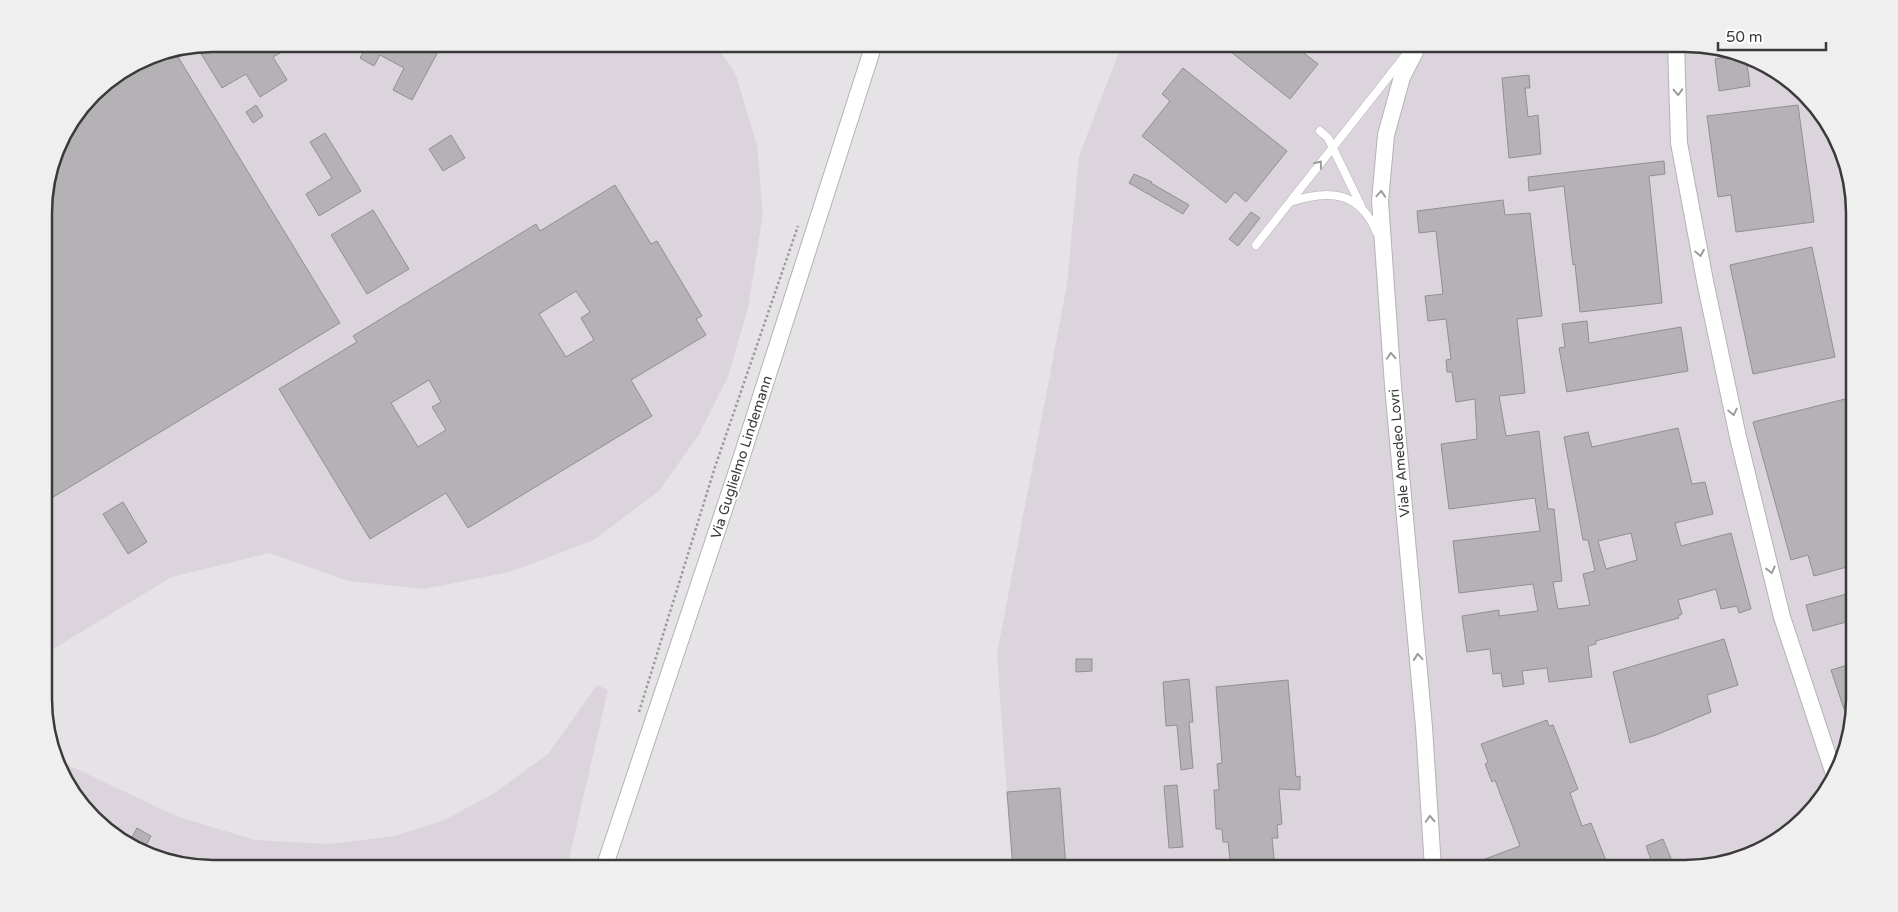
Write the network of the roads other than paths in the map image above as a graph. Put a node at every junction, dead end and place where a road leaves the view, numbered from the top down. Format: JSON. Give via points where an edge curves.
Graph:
{"nodes":[{"id":1,"x":871,"y":52,"type":"edge"},
{"id":2,"x":1408,"y":52,"type":"edge"},
{"id":3,"x":1415,"y":52,"type":"edge"},
{"id":4,"x":1676,"y":52,"type":"edge"},
{"id":5,"x":1320,"y":131,"type":"dead end"},
{"id":6,"x":1333,"y":147,"type":"junction"},
{"id":7,"x":1289,"y":202,"type":"junction"},
{"id":8,"x":1361,"y":206,"type":"junction"},
{"id":9,"x":1382,"y":244,"type":"junction"},
{"id":10,"x":1256,"y":245,"type":"dead end"},
{"id":11,"x":1831,"y":765,"type":"edge"},
{"id":12,"x":1432,"y":859,"type":"edge"},
{"id":13,"x":607,"y":860,"type":"edge"}],
"edges":[{"from":1,"to":13,"type":"street","name":"Via Guglielmo Lindemann"},
{"from":2,"to":6,"type":"lane"},
{"from":9,"to":3,"type":"street","name":"Viale Amedeo Lovri","one_way":true,"via":[[1380,201],[1386,135],[1402,77]]},
{"from":4,"to":11,"type":"street","one_way":true,"via":[[1679,143],[1738,437],[1782,617]]},
{"from":5,"to":6,"type":"lane"},
{"from":7,"to":6,"type":"lane","one_way":true},
{"from":6,"to":8,"type":"lane"},
{"from":7,"to":8,"type":"lane","via":[[1320,195],[1350,199]]},
{"from":7,"to":10,"type":"lane"},
{"from":8,"to":9,"type":"lane","via":[[1372,219]]},
{"from":12,"to":9,"type":"street","name":"Viale Amedeo Lovri","one_way":true}]}
